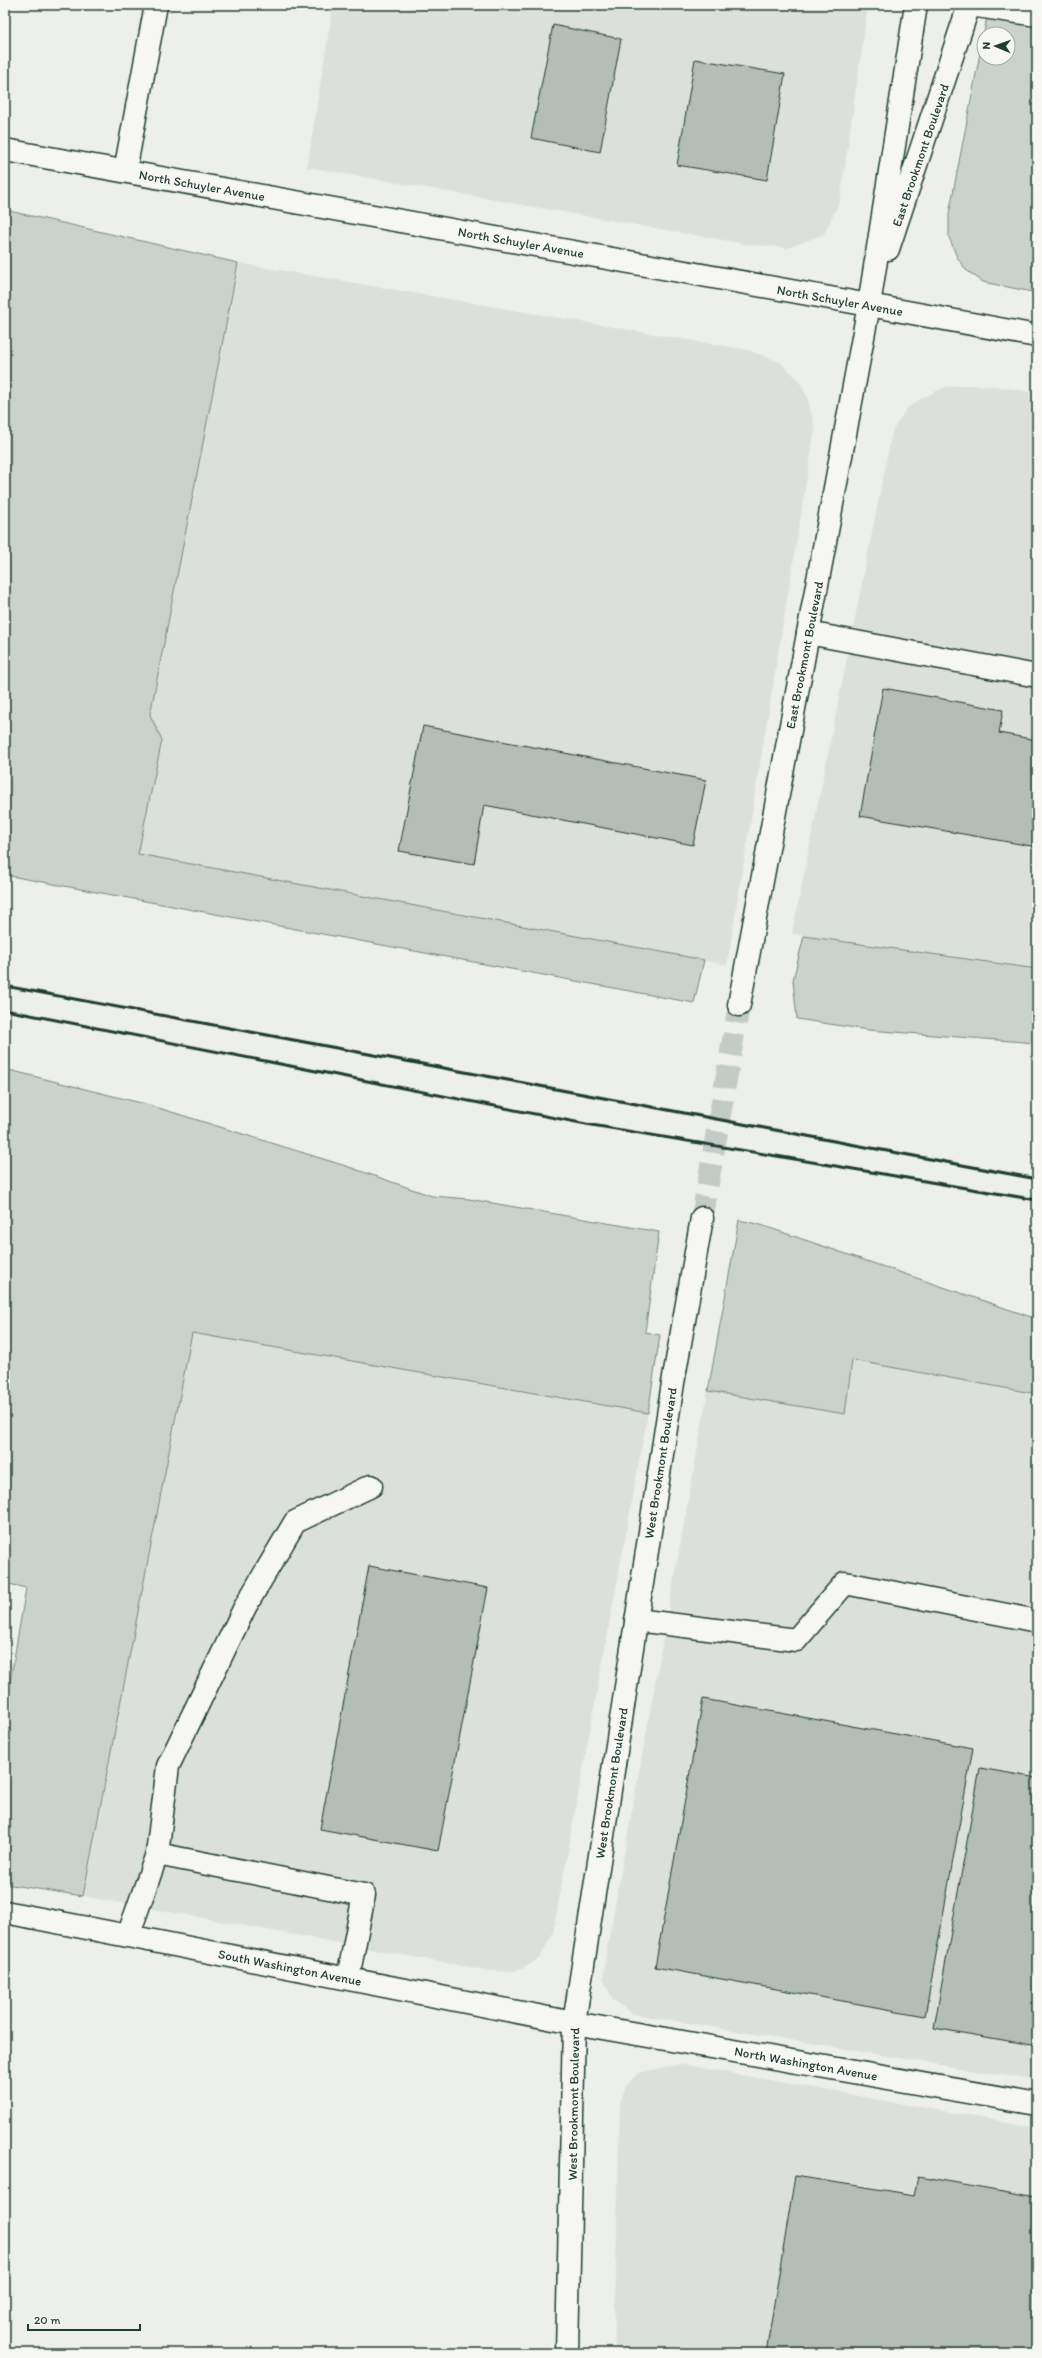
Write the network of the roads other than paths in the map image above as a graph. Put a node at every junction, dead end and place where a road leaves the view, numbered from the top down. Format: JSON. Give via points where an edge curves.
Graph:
{"nodes":[{"id":1,"x":156,"y":5,"type":"edge"},
{"id":2,"x":970,"y":5,"type":"edge"},
{"id":3,"x":912,"y":6,"type":"edge"},
{"id":4,"x":1037,"y":15,"type":"edge"},
{"id":5,"x":5,"y":150,"type":"edge"},
{"id":6,"x":125,"y":171,"type":"junction"},
{"id":7,"x":869,"y":305,"type":"junction"},
{"id":8,"x":1037,"y":336,"type":"edge"},
{"id":9,"x":808,"y":633,"type":"junction"},
{"id":10,"x":1037,"y":676,"type":"edge"},
{"id":11,"x":739,"y":1005,"type":"tunnel mouth"},
{"id":12,"x":702,"y":1218,"type":"tunnel mouth"},
{"id":13,"x":371,"y":1486,"type":"dead end"},
{"id":14,"x":636,"y":1620,"type":"junction"},
{"id":15,"x":1037,"y":1621,"type":"edge"},
{"id":16,"x":157,"y":1854,"type":"junction"},
{"id":17,"x":5,"y":1912,"type":"edge"},
{"id":18,"x":128,"y":1936,"type":"junction"},
{"id":19,"x":348,"y":1978,"type":"junction"},
{"id":20,"x":574,"y":2023,"type":"junction"},
{"id":21,"x":1037,"y":2104,"type":"edge"},
{"id":22,"x":567,"y":2353,"type":"edge"}],
"edges":[{"from":1,"to":6,"type":"main road"},
{"from":2,"to":4,"type":"main road"},
{"from":2,"to":7,"type":"main road","name":"East Brookmont Boulevard"},
{"from":3,"to":7,"type":"main road","name":"East Brookmont Boulevard"},
{"from":5,"to":6,"type":"main road","name":"North Schuyler Avenue"},
{"from":6,"to":7,"type":"main road","name":"North Schuyler Avenue"},
{"from":7,"to":8,"type":"main road","name":"North Schuyler Avenue"},
{"from":7,"to":9,"type":"main road","name":"East Brookmont Boulevard"},
{"from":9,"to":10,"type":"main road"},
{"from":9,"to":11,"type":"main road","name":"East Brookmont Boulevard"},
{"from":12,"to":14,"type":"main road","name":"West Brookmont Boulevard"},
{"from":13,"to":16,"type":"main road","via":[[295,1522],[245,1607],[168,1766]]},
{"from":14,"to":15,"type":"main road","via":[[796,1640],[845,1583]]},
{"from":14,"to":20,"type":"main road","name":"West Brookmont Boulevard"},
{"from":16,"to":18,"type":"main road"},
{"from":16,"to":19,"type":"main road","via":[[364,1895]]},
{"from":17,"to":18,"type":"main road","name":"South Washington Avenue"},
{"from":18,"to":19,"type":"main road","name":"South Washington Avenue"},
{"from":19,"to":20,"type":"main road","name":"South Washington Avenue"},
{"from":20,"to":21,"type":"main road","name":"North Washington Avenue"},
{"from":20,"to":22,"type":"main road","name":"West Brookmont Boulevard"}]}
